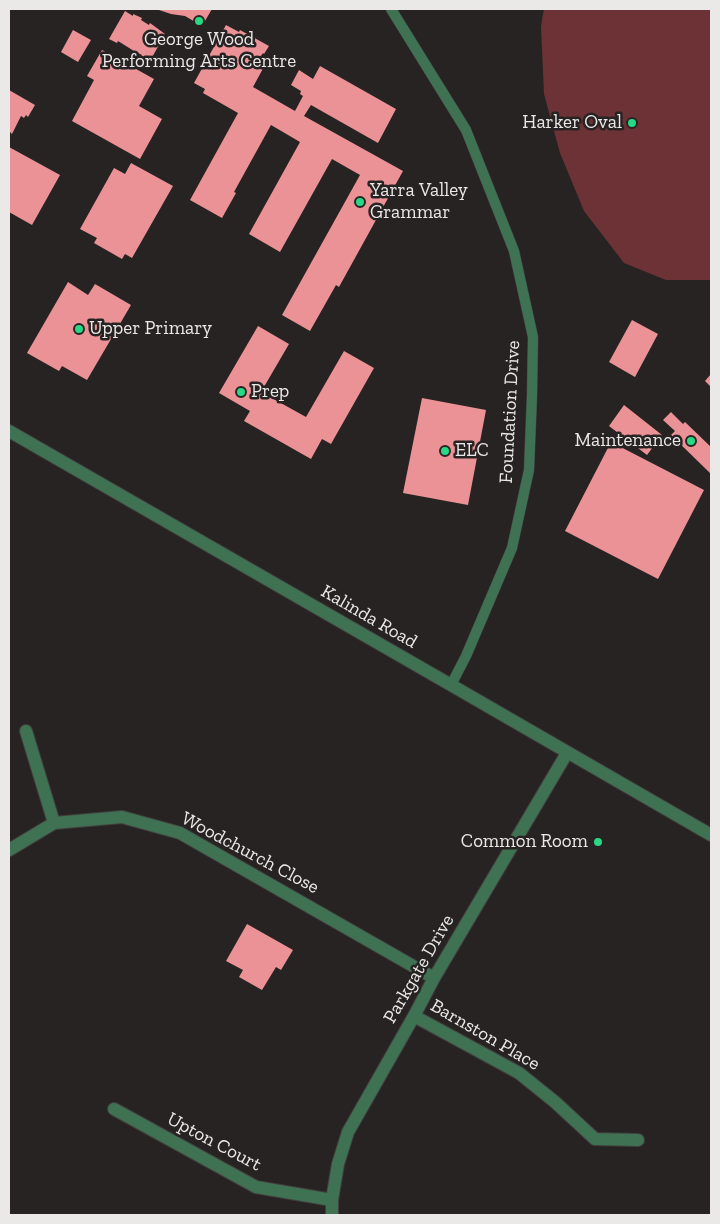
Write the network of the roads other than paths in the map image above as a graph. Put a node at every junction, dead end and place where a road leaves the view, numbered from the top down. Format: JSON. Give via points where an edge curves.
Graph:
{"nodes":[{"id":1,"x":391,"y":9,"type":"edge"},
{"id":2,"x":9,"y":431,"type":"edge"},
{"id":3,"x":451,"y":684,"type":"junction"},
{"id":4,"x":26,"y":731,"type":"dead end"},
{"id":5,"x":567,"y":753,"type":"junction"},
{"id":6,"x":54,"y":823,"type":"junction"},
{"id":7,"x":711,"y":836,"type":"edge"},
{"id":8,"x":9,"y":850,"type":"edge"},
{"id":9,"x":434,"y":978,"type":"junction"},
{"id":10,"x":414,"y":1016,"type":"junction"},
{"id":11,"x":114,"y":1109,"type":"dead end"},
{"id":12,"x":638,"y":1140,"type":"dead end"},
{"id":13,"x":332,"y":1200,"type":"junction"},
{"id":14,"x":332,"y":1215,"type":"edge"}],
"edges":[{"from":1,"to":3,"type":"lane","name":"Foundation Drive","via":[[466,130],[514,251],[533,337],[529,470],[512,548]]},
{"from":2,"to":3,"type":"street","name":"Kalinda Road"},
{"from":3,"to":5,"type":"street","name":"Kalinda Road"},
{"from":4,"to":6,"type":"street"},
{"from":5,"to":7,"type":"street","name":"Kalinda Road"},
{"from":5,"to":9,"type":"street","name":"Parkgate Drive"},
{"from":6,"to":8,"type":"street","name":"Woodchurch Close"},
{"from":6,"to":9,"type":"street","name":"Woodchurch Close","via":[[122,817],[180,833]]},
{"from":9,"to":10,"type":"street","name":"Parkgate Drive"},
{"from":10,"to":12,"type":"street","name":"Barnston Place","via":[[519,1073],[594,1138]]},
{"from":10,"to":13,"type":"street","name":"Parkgate Drive","via":[[348,1132]]},
{"from":11,"to":13,"type":"street","name":"Upton Court","via":[[256,1187]]},
{"from":13,"to":14,"type":"street","name":"Parkgate Drive"}]}
